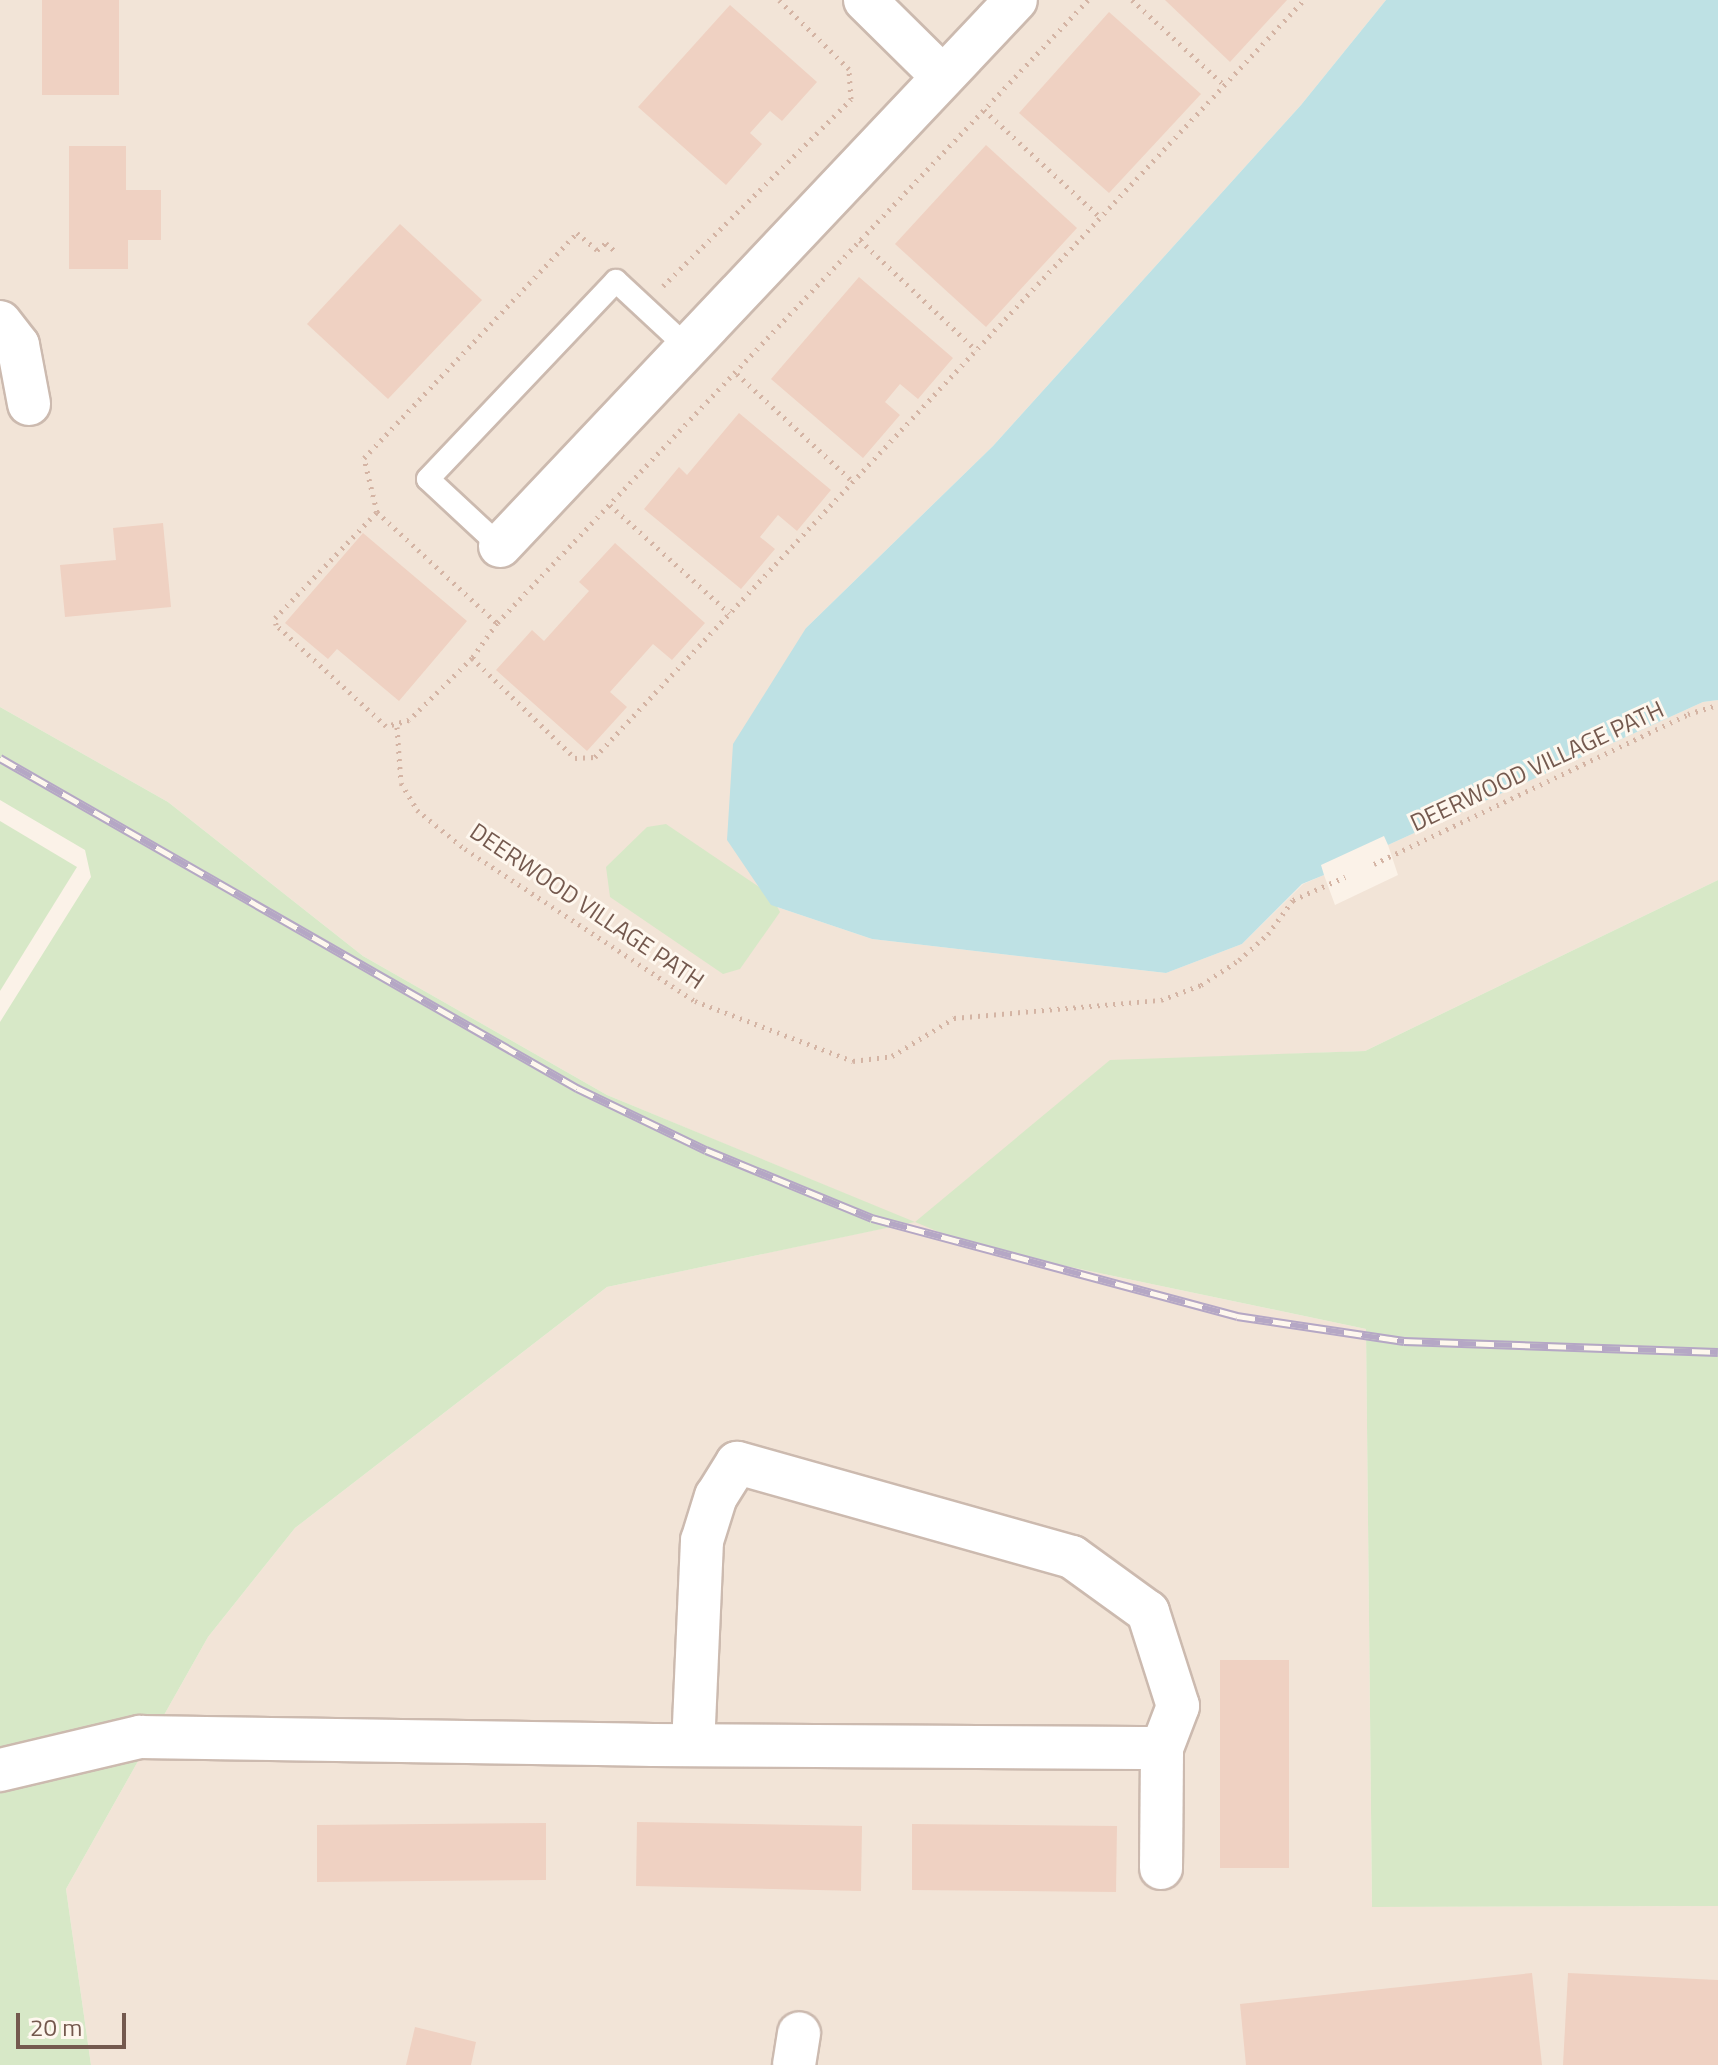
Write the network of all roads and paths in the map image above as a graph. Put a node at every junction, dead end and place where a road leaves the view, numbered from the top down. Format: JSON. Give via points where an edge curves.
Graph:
{"nodes":[{"id":1,"x":865,"y":0,"type":"edge"},
{"id":2,"x":1016,"y":0,"type":"edge"},
{"id":3,"x":1088,"y":0,"type":"edge"},
{"id":4,"x":1132,"y":0,"type":"edge"},
{"id":5,"x":1304,"y":0,"type":"edge"},
{"id":6,"x":940,"y":74,"type":"junction"},
{"id":7,"x":1224,"y":85,"type":"junction"},
{"id":8,"x":984,"y":110,"type":"junction"},
{"id":9,"x":1100,"y":217,"type":"junction"},
{"id":10,"x":860,"y":240,"type":"junction"},
{"id":11,"x":0,"y":322,"type":"edge"},
{"id":12,"x":688,"y":348,"type":"junction"},
{"id":13,"x":976,"y":350,"type":"junction"},
{"id":14,"x":737,"y":374,"type":"junction"},
{"id":15,"x":29,"y":404,"type":"dead end"},
{"id":16,"x":852,"y":481,"type":"junction"},
{"id":17,"x":610,"y":505,"type":"junction"},
{"id":18,"x":500,"y":546,"type":"joint"},
{"id":19,"x":729,"y":613,"type":"junction"},
{"id":20,"x":497,"y":623,"type":"junction"},
{"id":21,"x":472,"y":658,"type":"junction"},
{"id":22,"x":1718,"y":705,"type":"edge"},
{"id":23,"x":397,"y":727,"type":"junction"},
{"id":24,"x":1374,"y":864,"type":"dead end"},
{"id":25,"x":1345,"y":877,"type":"dead end"},
{"id":26,"x":693,"y":1745,"type":"junction"},
{"id":27,"x":1162,"y":1748,"type":"junction"},
{"id":28,"x":0,"y":1770,"type":"edge"},
{"id":29,"x":1161,"y":1868,"type":"dead end"}],
"edges":[{"from":1,"to":6,"type":"street"},
{"from":2,"to":6,"type":"street"},
{"from":3,"to":8,"type":"path"},
{"from":4,"to":7,"type":"path"},
{"from":5,"to":7,"type":"path"},
{"from":6,"to":12,"type":"street"},
{"from":7,"to":9,"type":"path"},
{"from":8,"to":9,"type":"path"},
{"from":8,"to":10,"type":"path"},
{"from":9,"to":13,"type":"path"},
{"from":10,"to":13,"type":"path"},
{"from":10,"to":14,"type":"path"},
{"from":11,"to":15,"type":"street","via":[[18,345]]},
{"from":12,"to":18,"type":"street"},
{"from":12,"to":18,"type":"lane","via":[[616,281],[595,303],[428,479]]},
{"from":13,"to":16,"type":"path"},
{"from":14,"to":16,"type":"path"},
{"from":14,"to":17,"type":"path"},
{"from":16,"to":19,"type":"path"},
{"from":17,"to":19,"type":"path"},
{"from":17,"to":20,"type":"path"},
{"from":19,"to":21,"type":"path","via":[[595,757],[575,758]]},
{"from":20,"to":21,"type":"path"},
{"from":20,"to":23,"type":"path","via":[[377,512],[279,611],[276,625],[379,723]]},
{"from":21,"to":23,"type":"path"},
{"from":22,"to":24,"type":"path","name":"DEERWOOD VILLAGE PATH","via":[[1688,714]]},
{"from":23,"to":25,"type":"path","name":"DEERWOOD VILLAGE PATH","via":[[401,783],[417,810],[465,849],[695,1001],[853,1061],[892,1056],[954,1018],[1161,1000],[1226,968],[1268,934],[1293,900]]},
{"from":26,"to":27,"type":"street"},
{"from":26,"to":27,"type":"street","via":[[702,1541],[716,1496],[737,1463],[1072,1557],[1148,1612],[1178,1706]]},
{"from":26,"to":28,"type":"street","via":[[140,1737]]},
{"from":27,"to":29,"type":"street"}]}
